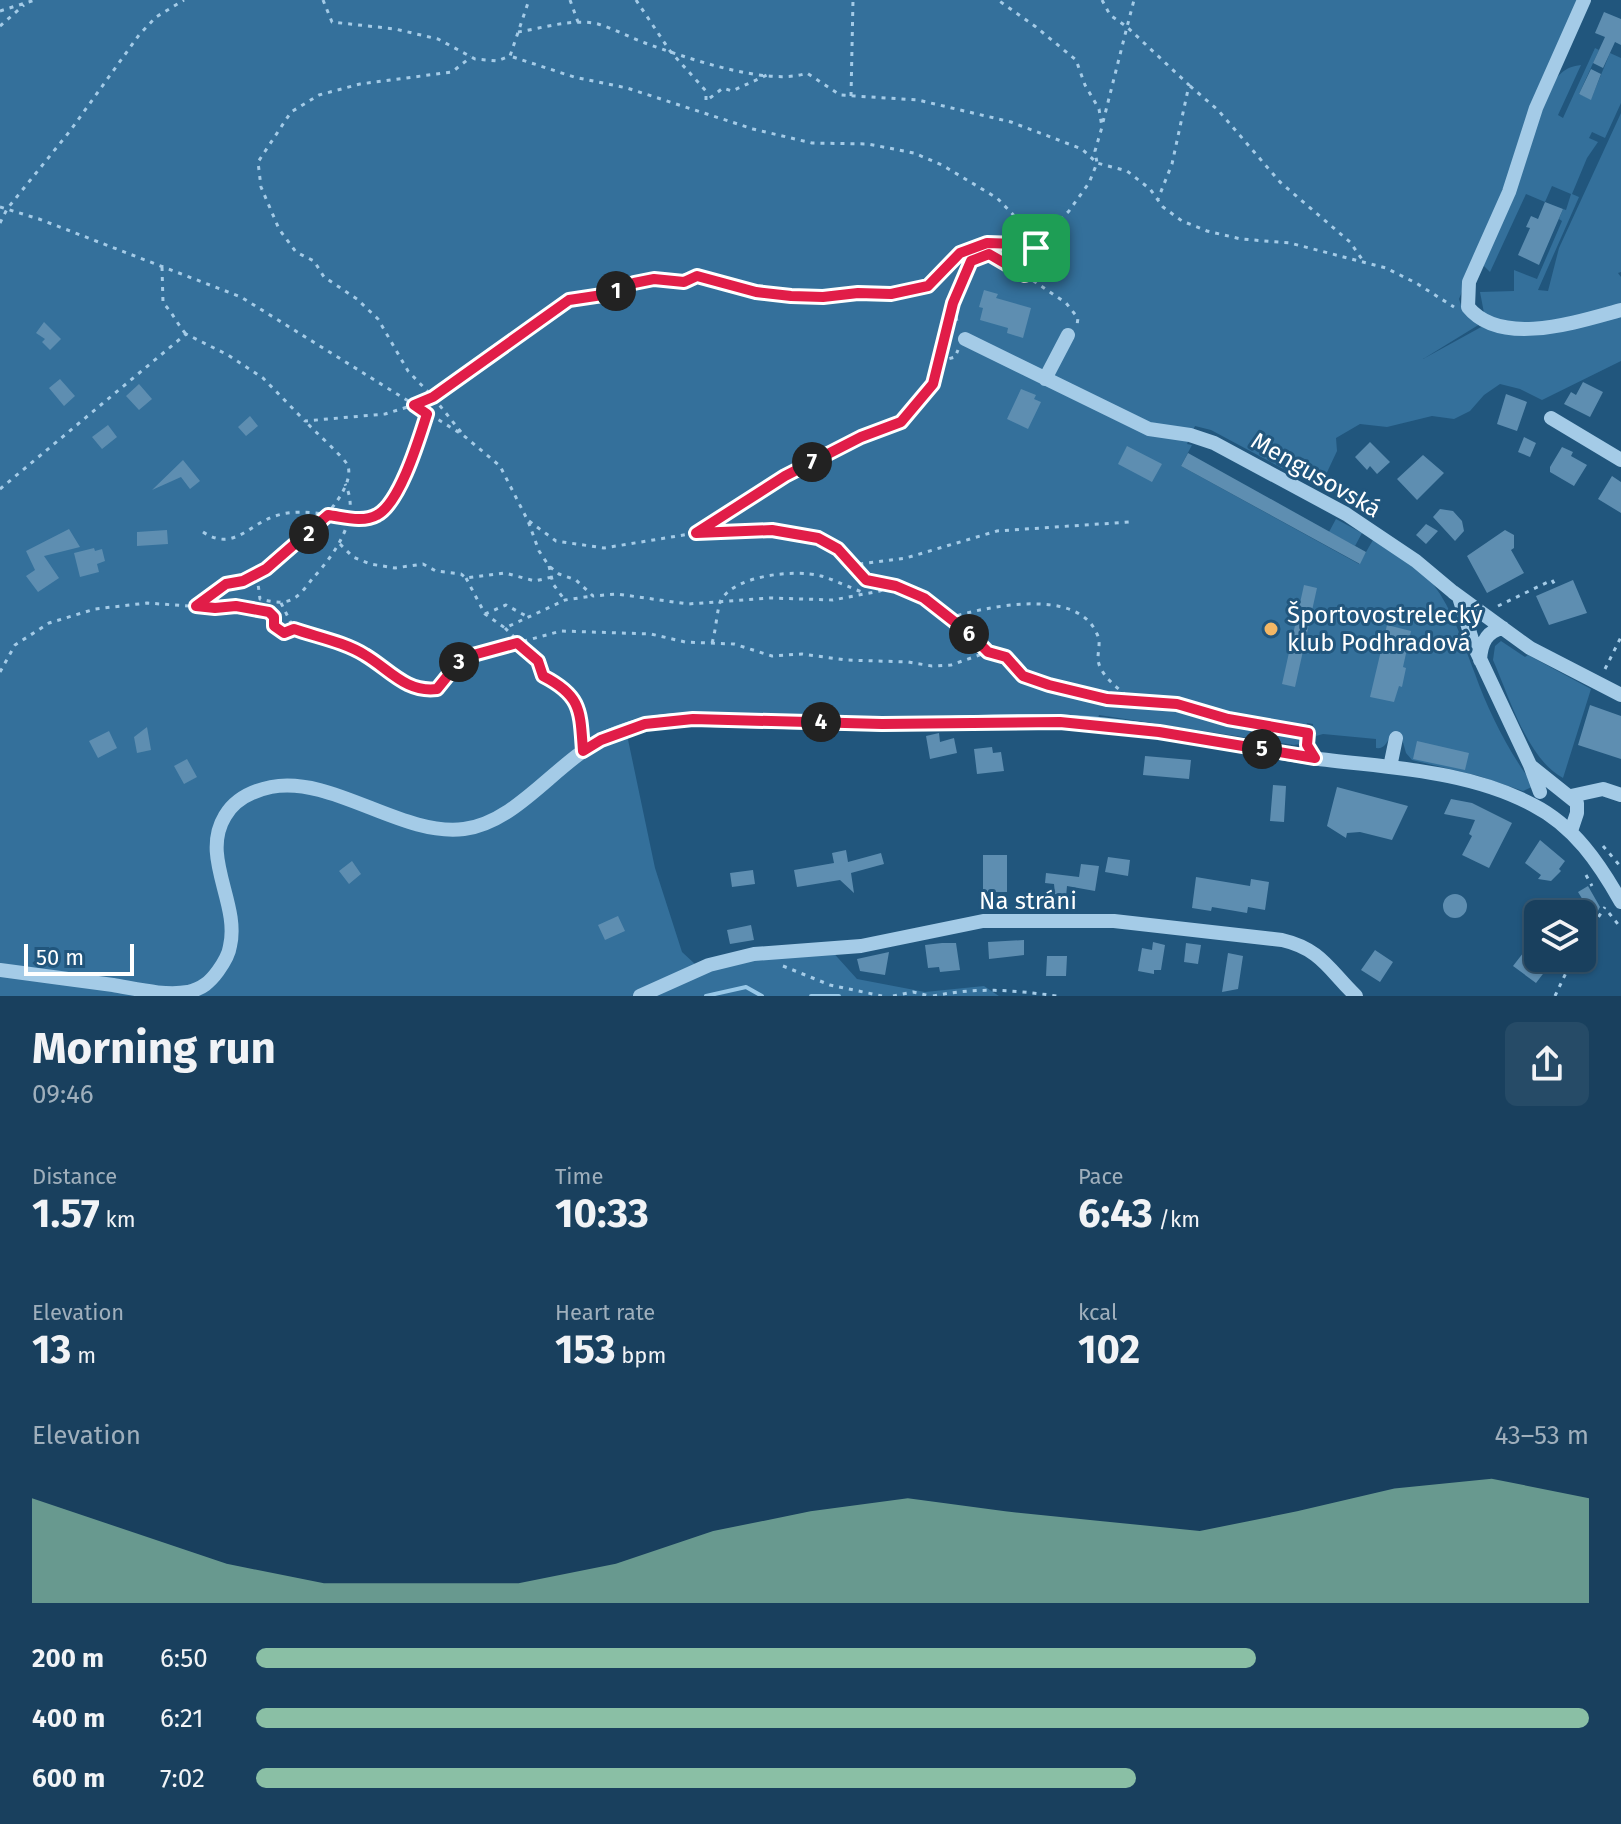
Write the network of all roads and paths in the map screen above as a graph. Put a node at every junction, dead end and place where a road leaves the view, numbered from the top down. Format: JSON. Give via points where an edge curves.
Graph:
{"nodes":[{"id":1,"x":35,"y":0,"type":"edge"},
{"id":2,"x":184,"y":0,"type":"edge"},
{"id":3,"x":323,"y":0,"type":"edge"},
{"id":4,"x":529,"y":0,"type":"edge"},
{"id":5,"x":570,"y":0,"type":"edge"},
{"id":6,"x":636,"y":0,"type":"edge"},
{"id":7,"x":853,"y":0,"type":"edge"},
{"id":8,"x":998,"y":0,"type":"edge"},
{"id":9,"x":1102,"y":0,"type":"edge"},
{"id":10,"x":1134,"y":0,"type":"edge"},
{"id":11,"x":1584,"y":0,"type":"edge"},
{"id":12,"x":26,"y":3,"type":"junction"},
{"id":13,"x":0,"y":11,"type":"edge"},
{"id":14,"x":578,"y":22,"type":"junction"},
{"id":15,"x":0,"y":26,"type":"edge"},
{"id":16,"x":1127,"y":27,"type":"junction"},
{"id":17,"x":518,"y":32,"type":"junction"},
{"id":18,"x":670,"y":51,"type":"junction"},
{"id":19,"x":510,"y":56,"type":"junction"},
{"id":20,"x":471,"y":57,"type":"junction"},
{"id":21,"x":768,"y":75,"type":"junction"},
{"id":22,"x":1189,"y":85,"type":"junction"},
{"id":23,"x":851,"y":96,"type":"junction"},
{"id":24,"x":1102,"y":127,"type":"junction"},
{"id":25,"x":1097,"y":163,"type":"junction"},
{"id":26,"x":1158,"y":199,"type":"junction"},
{"id":27,"x":0,"y":207,"type":"edge"},
{"id":28,"x":7,"y":209,"type":"junction"},
{"id":29,"x":0,"y":223,"type":"edge"},
{"id":30,"x":1036,"y":248,"type":"junction"},
{"id":31,"x":1364,"y":262,"type":"junction"},
{"id":32,"x":162,"y":267,"type":"junction"},
{"id":33,"x":1025,"y":275,"type":"junction"},
{"id":34,"x":953,"y":303,"type":"junction"},
{"id":35,"x":1468,"y":307,"type":"junction"},
{"id":36,"x":1621,"y":310,"type":"edge"},
{"id":37,"x":186,"y":334,"type":"junction"},
{"id":38,"x":1066,"y":338,"type":"joint"},
{"id":39,"x":962,"y":342,"type":"junction"},
{"id":40,"x":940,"y":356,"type":"junction"},
{"id":41,"x":1045,"y":379,"type":"junction"},
{"id":42,"x":433,"y":397,"type":"junction"},
{"id":43,"x":414,"y":405,"type":"junction"},
{"id":44,"x":427,"y":414,"type":"junction"},
{"id":45,"x":1551,"y":418,"type":"dead end"},
{"id":46,"x":305,"y":421,"type":"junction"},
{"id":47,"x":463,"y":435,"type":"junction"},
{"id":48,"x":1621,"y":460,"type":"edge"},
{"id":49,"x":345,"y":484,"type":"junction"},
{"id":50,"x":0,"y":489,"type":"edge"},
{"id":51,"x":328,"y":515,"type":"junction"},
{"id":52,"x":348,"y":518,"type":"junction"},
{"id":53,"x":528,"y":521,"type":"junction"},
{"id":54,"x":1129,"y":522,"type":"dead end"},
{"id":55,"x":203,"y":532,"type":"dead end"},
{"id":56,"x":696,"y":533,"type":"junction"},
{"id":57,"x":340,"y":544,"type":"junction"},
{"id":58,"x":851,"y":565,"type":"junction"},
{"id":59,"x":549,"y":566,"type":"junction"},
{"id":60,"x":256,"y":574,"type":"junction"},
{"id":61,"x":552,"y":577,"type":"junction"},
{"id":62,"x":466,"y":578,"type":"junction"},
{"id":63,"x":891,"y":585,"type":"junction"},
{"id":64,"x":1556,"y":587,"type":"dead end"},
{"id":65,"x":862,"y":592,"type":"junction"},
{"id":66,"x":593,"y":596,"type":"junction"},
{"id":67,"x":1459,"y":596,"type":"junction"},
{"id":68,"x":565,"y":600,"type":"junction"},
{"id":69,"x":720,"y":602,"type":"junction"},
{"id":70,"x":281,"y":603,"type":"junction"},
{"id":71,"x":196,"y":606,"type":"junction"},
{"id":72,"x":1482,"y":613,"type":"junction"},
{"id":73,"x":485,"y":614,"type":"junction"},
{"id":74,"x":529,"y":617,"type":"junction"},
{"id":75,"x":948,"y":618,"type":"junction"},
{"id":76,"x":505,"y":628,"type":"junction"},
{"id":77,"x":1503,"y":628,"type":"junction"},
{"id":78,"x":294,"y":629,"type":"junction"},
{"id":79,"x":1621,"y":637,"type":"edge"},
{"id":80,"x":517,"y":643,"type":"junction"},
{"id":81,"x":712,"y":643,"type":"junction"},
{"id":82,"x":988,"y":652,"type":"junction"},
{"id":83,"x":1480,"y":660,"type":"junction"},
{"id":84,"x":0,"y":672,"type":"edge"},
{"id":85,"x":1598,"y":684,"type":"junction"},
{"id":86,"x":1621,"y":695,"type":"edge"},
{"id":87,"x":1132,"y":701,"type":"junction"},
{"id":88,"x":1396,"y":738,"type":"dead end"},
{"id":89,"x":583,"y":751,"type":"junction"},
{"id":90,"x":1315,"y":758,"type":"junction"},
{"id":91,"x":1390,"y":767,"type":"junction"},
{"id":92,"x":1603,"y":789,"type":"junction"},
{"id":93,"x":1542,"y":794,"type":"junction"},
{"id":94,"x":1621,"y":795,"type":"edge"},
{"id":95,"x":1571,"y":796,"type":"junction"},
{"id":96,"x":1577,"y":813,"type":"junction"},
{"id":97,"x":1582,"y":837,"type":"junction"},
{"id":98,"x":1582,"y":867,"type":"dead end"},
{"id":99,"x":1621,"y":867,"type":"edge"},
{"id":100,"x":1592,"y":886,"type":"dead end"},
{"id":101,"x":1621,"y":902,"type":"edge"},
{"id":102,"x":1605,"y":907,"type":"dead end"},
{"id":103,"x":1609,"y":913,"type":"dead end"},
{"id":104,"x":1596,"y":921,"type":"edge"},
{"id":105,"x":1621,"y":928,"type":"edge"},
{"id":106,"x":779,"y":964,"type":"dead end"},
{"id":107,"x":0,"y":970,"type":"edge"},
{"id":108,"x":1566,"y":972,"type":"edge"},
{"id":109,"x":640,"y":996,"type":"edge"},
{"id":110,"x":882,"y":996,"type":"edge"},
{"id":111,"x":893,"y":996,"type":"edge"},
{"id":112,"x":932,"y":996,"type":"edge"},
{"id":113,"x":1057,"y":996,"type":"edge"},
{"id":114,"x":1356,"y":996,"type":"edge"},
{"id":115,"x":1555,"y":996,"type":"edge"}],
"edges":[{"from":1,"to":12,"type":"path"},
{"from":2,"to":28,"type":"path","via":[[139,35]]},
{"from":3,"to":20,"type":"path","via":[[332,22],[438,39]]},
{"from":4,"to":17,"type":"path"},
{"from":5,"to":14,"type":"path"},
{"from":6,"to":18,"type":"path"},
{"from":7,"to":23,"type":"path"},
{"from":8,"to":24,"type":"path","via":[[1076,60]]},
{"from":9,"to":16,"type":"path","via":[[1110,15]]},
{"from":10,"to":16,"type":"path"},
{"from":11,"to":35,"type":"street","via":[[1469,282]]},
{"from":12,"to":13,"type":"path"},
{"from":12,"to":15,"type":"path"},
{"from":14,"to":17,"type":"path"},
{"from":14,"to":18,"type":"path"},
{"from":16,"to":22,"type":"path"},
{"from":16,"to":24,"type":"path"},
{"from":17,"to":19,"type":"path"},
{"from":18,"to":21,"type":"path"},
{"from":18,"to":21,"type":"path","via":[[706,91],[706,101],[723,88],[732,91]]},
{"from":19,"to":20,"type":"path","via":[[497,61]]},
{"from":19,"to":30,"type":"path","via":[[753,129],[812,143],[868,144],[914,153],[997,198],[1028,230]]},
{"from":20,"to":42,"type":"path","via":[[452,72],[319,95],[291,112],[258,162],[261,187],[279,229],[296,252],[314,261],[324,277],[378,319],[408,371]]},
{"from":21,"to":23,"type":"path","via":[[797,78],[807,73],[840,95]]},
{"from":22,"to":26,"type":"path","via":[[1172,164]]},
{"from":22,"to":31,"type":"path","via":[[1218,110],[1280,182],[1350,242]]},
{"from":23,"to":25,"type":"path","via":[[918,100],[988,115],[1082,149]]},
{"from":24,"to":25,"type":"path"},
{"from":25,"to":26,"type":"path","via":[[1127,171]]},
{"from":25,"to":30,"type":"path","via":[[1069,211]]},
{"from":26,"to":31,"type":"path","via":[[1182,221],[1207,231],[1290,243]]},
{"from":27,"to":28,"type":"path"},
{"from":28,"to":29,"type":"path"},
{"from":28,"to":32,"type":"path"},
{"from":30,"to":33,"type":"path"},
{"from":30,"to":42,"type":"path","via":[[987,243],[960,253],[928,286],[891,294],[791,296],[697,276],[684,282],[634,283],[609,294],[569,300]]},
{"from":31,"to":35,"type":"path","via":[[1416,283],[1453,307]]},
{"from":32,"to":37,"type":"path","via":[[163,303]]},
{"from":32,"to":43,"type":"path","via":[[241,297]]},
{"from":33,"to":34,"type":"path","via":[[989,254],[982,256],[971,261]]},
{"from":33,"to":38,"type":"path","via":[[1066,303],[1078,318],[1073,335]]},
{"from":34,"to":39,"type":"path"},
{"from":34,"to":40,"type":"path"},
{"from":35,"to":36,"type":"street","via":[[1489,322],[1527,329]]},
{"from":37,"to":46,"type":"path","via":[[263,378]]},
{"from":37,"to":50,"type":"path"},
{"from":38,"to":41,"type":"street"},
{"from":39,"to":40,"type":"path","via":[[955,357]]},
{"from":39,"to":41,"type":"street","name":"Mengusovská"},
{"from":40,"to":56,"type":"path","via":[[933,384],[901,422],[785,476]]},
{"from":41,"to":67,"type":"street","name":"Mengusovská","via":[[1149,429],[1214,443],[1346,514]]},
{"from":42,"to":43,"type":"path"},
{"from":42,"to":47,"type":"path"},
{"from":43,"to":44,"type":"path"},
{"from":43,"to":46,"type":"path","via":[[385,414]]},
{"from":44,"to":47,"type":"path"},
{"from":44,"to":52,"type":"path","via":[[411,462],[385,510],[375,517]]},
{"from":45,"to":48,"type":"street"},
{"from":46,"to":49,"type":"path","via":[[345,459]]},
{"from":47,"to":53,"type":"path","via":[[500,466]]},
{"from":49,"to":51,"type":"path"},
{"from":49,"to":52,"type":"path","via":[[350,494]]},
{"from":51,"to":52,"type":"path"},
{"from":51,"to":55,"type":"path","via":[[273,516],[231,539],[215,540]]},
{"from":51,"to":60,"type":"path"},
{"from":52,"to":57,"type":"path"},
{"from":53,"to":56,"type":"path","via":[[556,541],[604,548]]},
{"from":53,"to":59,"type":"path"},
{"from":54,"to":58,"type":"path","via":[[997,531],[906,558]]},
{"from":56,"to":58,"type":"path","via":[[795,532],[838,549]]},
{"from":57,"to":62,"type":"path","via":[[370,564],[423,564]]},
{"from":57,"to":70,"type":"path","via":[[296,598]]},
{"from":58,"to":63,"type":"path","via":[[866,580]]},
{"from":59,"to":61,"type":"path"},
{"from":59,"to":66,"type":"path"},
{"from":60,"to":70,"type":"path","via":[[260,599]]},
{"from":60,"to":71,"type":"path","via":[[226,584]]},
{"from":61,"to":62,"type":"path","via":[[535,581],[505,573]]},
{"from":61,"to":68,"type":"path"},
{"from":62,"to":73,"type":"path"},
{"from":63,"to":65,"type":"path"},
{"from":63,"to":75,"type":"path","via":[[924,598]]},
{"from":64,"to":72,"type":"path","via":[[1552,580]]},
{"from":65,"to":69,"type":"path","via":[[833,600]]},
{"from":65,"to":69,"type":"path","via":[[818,575],[766,575],[734,586]]},
{"from":66,"to":68,"type":"path"},
{"from":66,"to":69,"type":"path"},
{"from":67,"to":72,"type":"street","name":"Mengusovská"},
{"from":67,"to":83,"type":"street"},
{"from":68,"to":74,"type":"path"},
{"from":69,"to":81,"type":"path"},
{"from":70,"to":78,"type":"path"},
{"from":71,"to":78,"type":"path","via":[[269,612],[274,626],[284,633]]},
{"from":71,"to":84,"type":"path","via":[[147,603],[95,609],[49,623],[15,645]]},
{"from":72,"to":77,"type":"street","name":"Mengusovská"},
{"from":73,"to":74,"type":"path","via":[[506,605]]},
{"from":73,"to":76,"type":"path"},
{"from":74,"to":76,"type":"path"},
{"from":75,"to":82,"type":"path"},
{"from":75,"to":87,"type":"path","via":[[1016,603],[1071,609],[1097,634],[1103,673]]},
{"from":76,"to":80,"type":"path"},
{"from":77,"to":83,"type":"street","via":[[1487,636]]},
{"from":77,"to":85,"type":"street","name":"Mengusovská"},
{"from":78,"to":80,"type":"path","via":[[349,647],[408,685],[426,690],[437,689],[462,658]]},
{"from":79,"to":85,"type":"path"},
{"from":80,"to":81,"type":"path","via":[[561,631],[651,634]]},
{"from":80,"to":89,"type":"path","via":[[538,661],[543,676],[565,687],[581,713]]},
{"from":81,"to":82,"type":"path","via":[[772,656],[932,666]]},
{"from":82,"to":87,"type":"path","via":[[1006,657],[1023,676]]},
{"from":83,"to":93,"type":"street"},
{"from":85,"to":86,"type":"street","name":"Mengusovská"},
{"from":87,"to":90,"type":"path","via":[[1177,704],[1308,733],[1307,745]]},
{"from":88,"to":91,"type":"street"},
{"from":89,"to":90,"type":"street","via":[[645,724],[693,719],[1060,722]]},
{"from":89,"to":107,"type":"street","via":[[493,820],[462,829],[431,827],[293,786],[242,797],[229,808],[216,841],[232,928],[230,946],[216,974],[196,990],[169,993]]},
{"from":90,"to":91,"type":"street"},
{"from":91,"to":93,"type":"street"},
{"from":92,"to":94,"type":"street"},
{"from":92,"to":95,"type":"street"},
{"from":92,"to":96,"type":"street"},
{"from":93,"to":95,"type":"street"},
{"from":93,"to":97,"type":"street"},
{"from":95,"to":96,"type":"street"},
{"from":96,"to":97,"type":"street"},
{"from":97,"to":99,"type":"path","via":[[1610,852]]},
{"from":97,"to":101,"type":"street"},
{"from":98,"to":100,"type":"path"},
{"from":102,"to":104,"type":"path"},
{"from":103,"to":105,"type":"path"},
{"from":106,"to":110,"type":"path","via":[[830,985]]},
{"from":108,"to":115,"type":"path"},
{"from":109,"to":114,"type":"street","name":"Na stráni","via":[[709,965],[754,954],[861,946],[964,924],[1114,921],[1301,945],[1318,955]]},
{"from":111,"to":112,"type":"path"},
{"from":112,"to":113,"type":"path","via":[[966,989]]}]}
